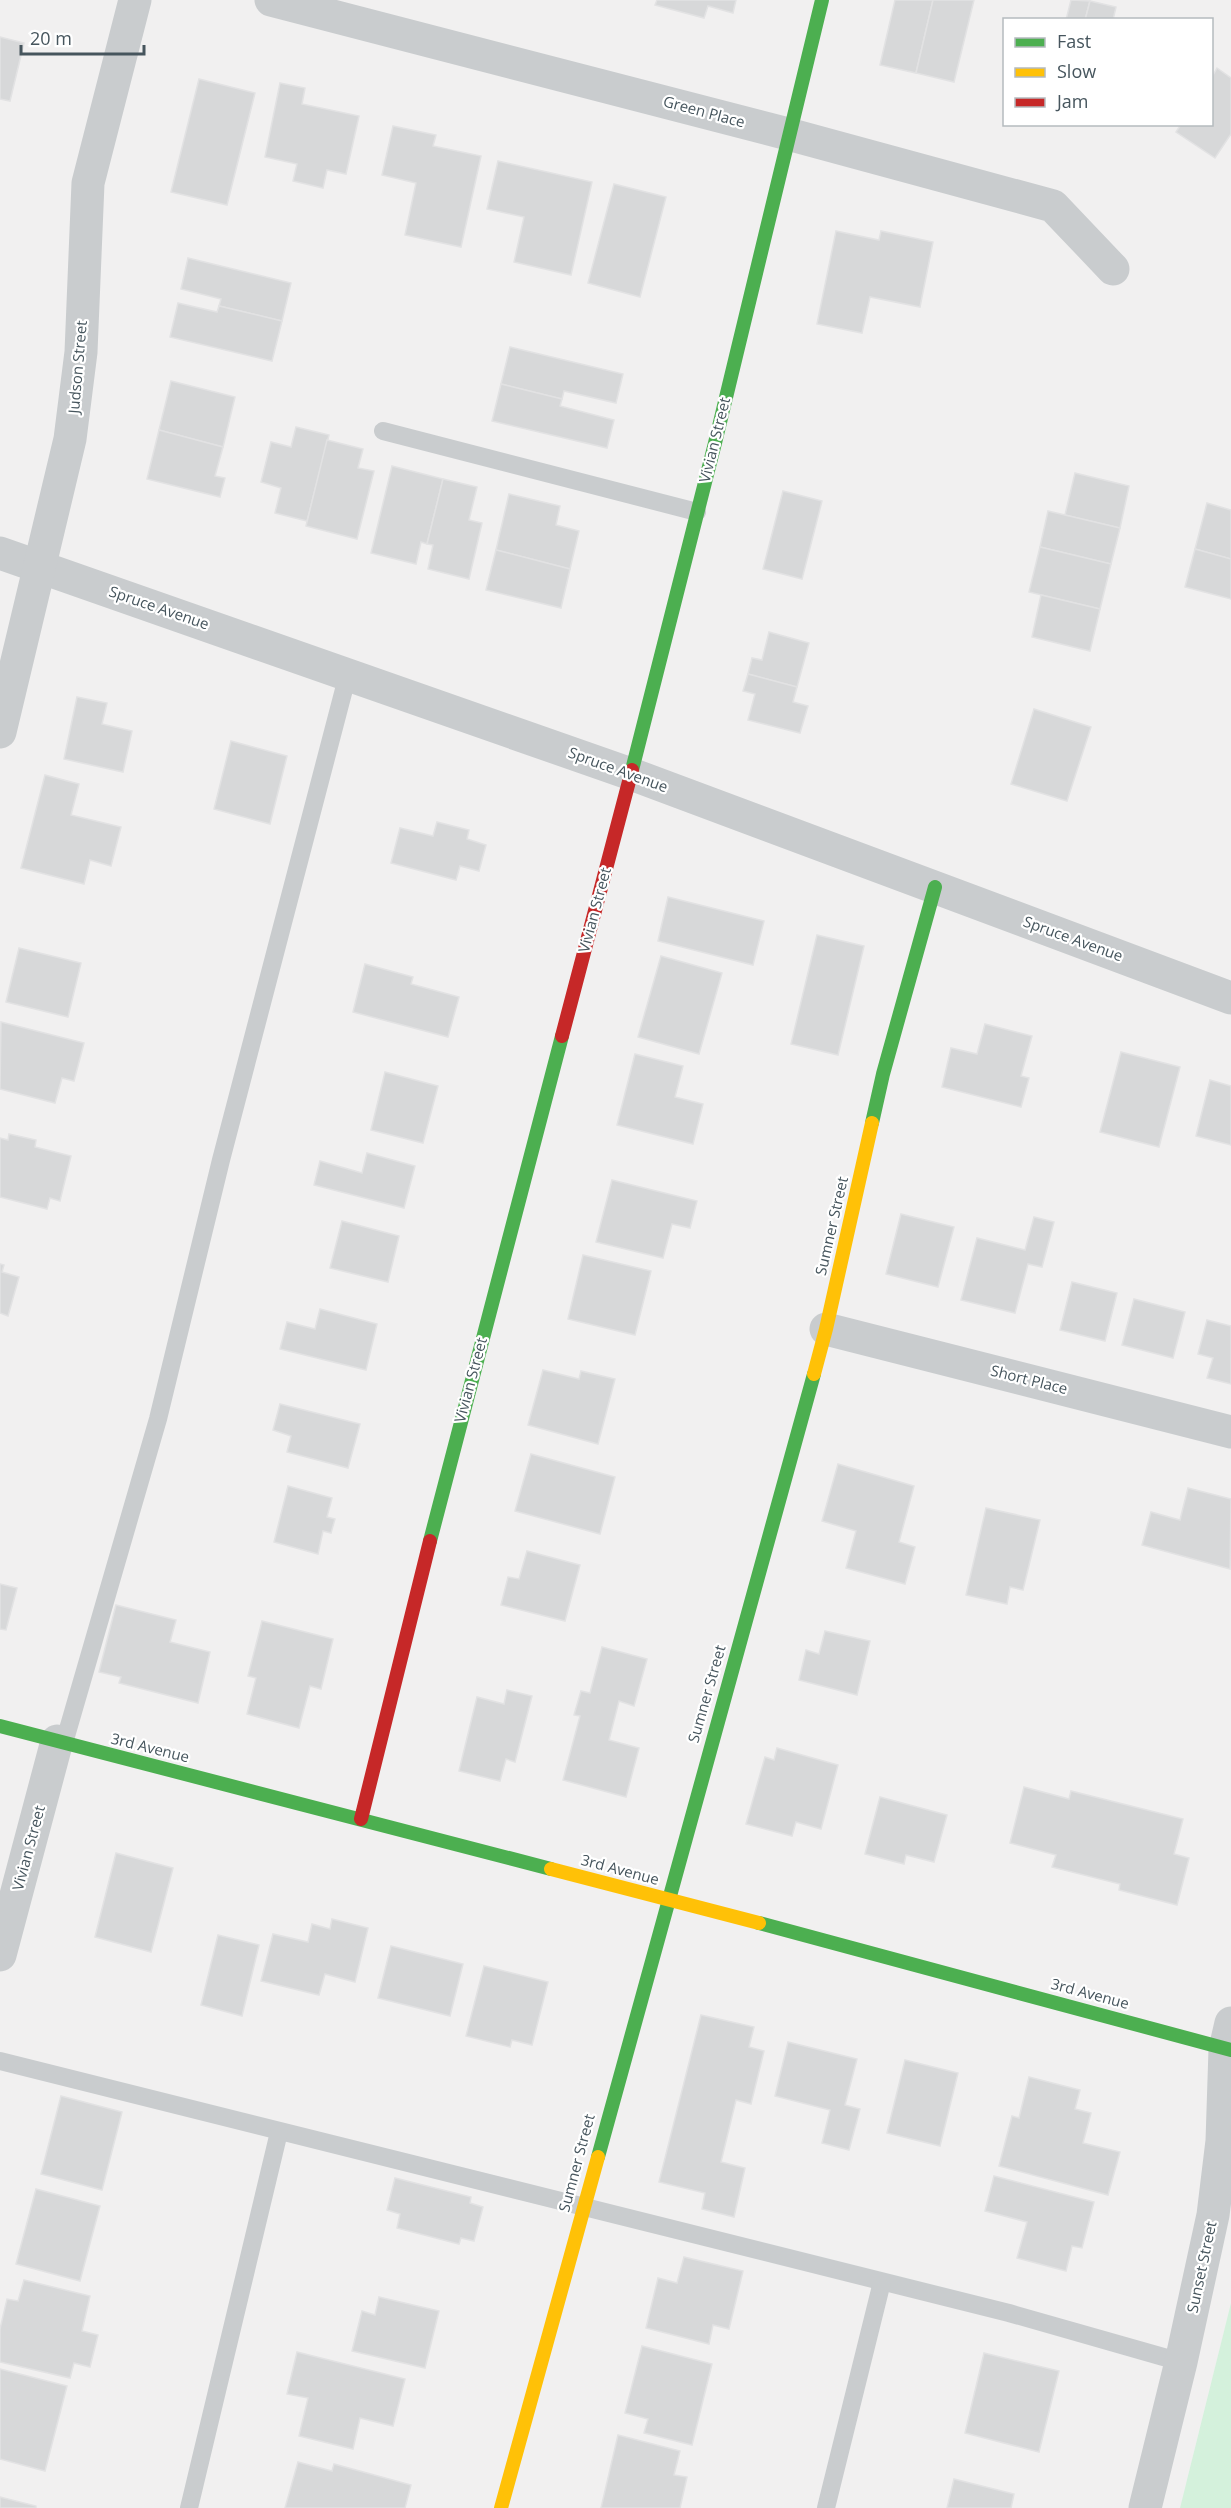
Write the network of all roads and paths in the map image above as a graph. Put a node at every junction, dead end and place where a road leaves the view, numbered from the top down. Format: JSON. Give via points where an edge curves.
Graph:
{"nodes":[{"id":1,"x":135,"y":0,"type":"edge"},
{"id":2,"x":272,"y":0,"type":"edge"},
{"id":3,"x":822,"y":0,"type":"edge"},
{"id":4,"x":788,"y":134,"type":"junction"},
{"id":5,"x":1113,"y":268,"type":"dead end"},
{"id":6,"x":383,"y":432,"type":"dead end"},
{"id":7,"x":697,"y":512,"type":"junction"},
{"id":8,"x":0,"y":553,"type":"edge"},
{"id":9,"x":38,"y":566,"type":"junction"},
{"id":10,"x":348,"y":674,"type":"junction"},
{"id":11,"x":0,"y":732,"type":"edge"},
{"id":12,"x":631,"y":774,"type":"junction"},
{"id":13,"x":935,"y":887,"type":"junction"},
{"id":14,"x":1231,"y":998,"type":"edge"},
{"id":15,"x":826,"y":1329,"type":"junction"},
{"id":16,"x":1231,"y":1432,"type":"edge"},
{"id":17,"x":0,"y":1726,"type":"edge"},
{"id":18,"x":61,"y":1742,"type":"junction"},
{"id":19,"x":360,"y":1819,"type":"junction"},
{"id":20,"x":668,"y":1899,"type":"junction"},
{"id":21,"x":0,"y":1954,"type":"edge"},
{"id":22,"x":1229,"y":2041,"type":"edge"},
{"id":23,"x":0,"y":2061,"type":"edge"},
{"id":24,"x":279,"y":2132,"type":"junction"},
{"id":25,"x":582,"y":2208,"type":"junction"},
{"id":26,"x":882,"y":2282,"type":"junction"},
{"id":27,"x":1181,"y":2362,"type":"junction"},
{"id":28,"x":189,"y":2508,"type":"edge"},
{"id":29,"x":501,"y":2508,"type":"edge"},
{"id":30,"x":826,"y":2508,"type":"edge"},
{"id":31,"x":1145,"y":2508,"type":"edge"}],
"edges":[{"from":1,"to":9,"type":"street","name":"Judson Street","via":[[88,183],[81,352],[70,439]]},
{"from":2,"to":4,"type":"street","name":"Green Place"},
{"from":3,"to":4,"type":"street","name":"Vivian Street"},
{"from":4,"to":5,"type":"street","name":"Green Place","via":[[1053,206]]},
{"from":4,"to":7,"type":"street","name":"Vivian Street"},
{"from":6,"to":7,"type":"lane"},
{"from":7,"to":12,"type":"street","name":"Vivian Street"},
{"from":8,"to":9,"type":"street","name":"Spruce Avenue"},
{"from":9,"to":10,"type":"street","name":"Spruce Avenue"},
{"from":9,"to":11,"type":"street","name":"Judson Street"},
{"from":10,"to":12,"type":"street","name":"Spruce Avenue"},
{"from":10,"to":18,"type":"lane","via":[[158,1419]]},
{"from":12,"to":13,"type":"street","name":"Spruce Avenue"},
{"from":12,"to":19,"type":"street","name":"Vivian Street"},
{"from":13,"to":14,"type":"street","name":"Spruce Avenue"},
{"from":13,"to":15,"type":"street","name":"Sumner Street","via":[[883,1074]]},
{"from":15,"to":16,"type":"street","name":"Short Place"},
{"from":15,"to":20,"type":"street","name":"Sumner Street"},
{"from":17,"to":18,"type":"street","name":"3rd Avenue"},
{"from":18,"to":19,"type":"street","name":"3rd Avenue"},
{"from":18,"to":21,"type":"street","name":"Vivian Street"},
{"from":19,"to":20,"type":"street","name":"3rd Avenue"},
{"from":20,"to":22,"type":"street","name":"3rd Avenue"},
{"from":20,"to":25,"type":"street","name":"Sumner Street"},
{"from":22,"to":27,"type":"street","name":"Sunset Street","via":[[1213,2215]]},
{"from":23,"to":24,"type":"lane"},
{"from":24,"to":25,"type":"lane"},
{"from":24,"to":28,"type":"lane"},
{"from":25,"to":26,"type":"lane"},
{"from":25,"to":29,"type":"street","name":"Sumner Street"},
{"from":26,"to":27,"type":"lane"},
{"from":26,"to":30,"type":"lane"},
{"from":27,"to":31,"type":"street","name":"Sunset Street"}]}
